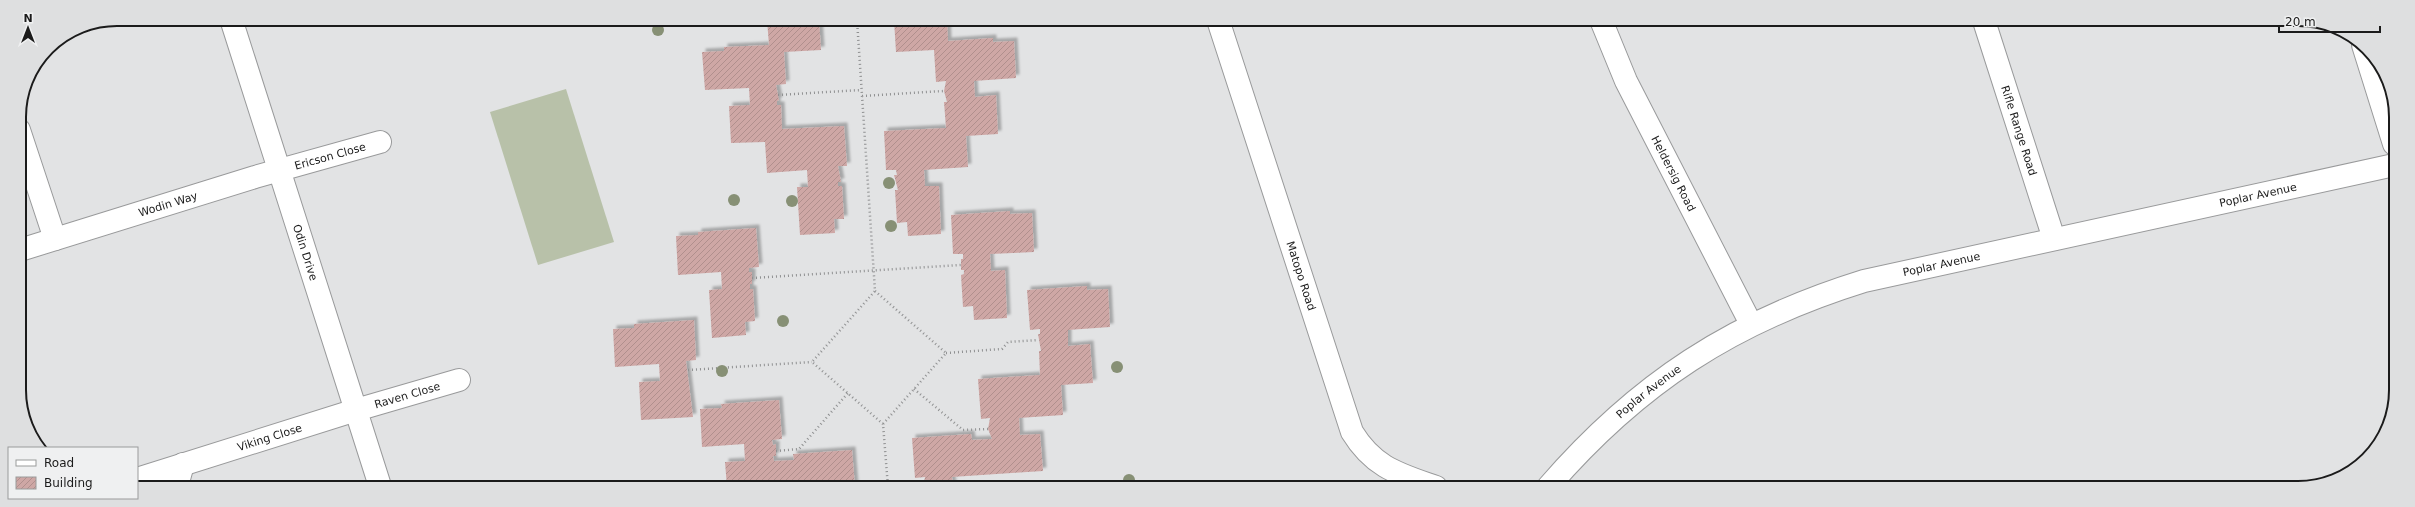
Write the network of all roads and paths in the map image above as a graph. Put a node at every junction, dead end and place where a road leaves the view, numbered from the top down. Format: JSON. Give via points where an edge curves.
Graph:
{"nodes":[{"id":1,"x":233,"y":26,"type":"edge"},
{"id":2,"x":857,"y":26,"type":"edge"},
{"id":3,"x":1220,"y":26,"type":"edge"},
{"id":4,"x":1604,"y":26,"type":"edge"},
{"id":5,"x":1986,"y":26,"type":"edge"},
{"id":6,"x":2366,"y":58,"type":"edge"},
{"id":7,"x":861,"y":90,"type":"junction"},
{"id":8,"x":944,"y":91,"type":"dead end"},
{"id":9,"x":778,"y":95,"type":"dead end"},
{"id":10,"x":862,"y":96,"type":"junction"},
{"id":11,"x":2389,"y":129,"type":"edge"},
{"id":12,"x":380,"y":142,"type":"dead end"},
{"id":13,"x":26,"y":151,"type":"edge"},
{"id":14,"x":2389,"y":166,"type":"edge"},
{"id":15,"x":280,"y":170,"type":"junction"},
{"id":16,"x":55,"y":239,"type":"junction"},
{"id":17,"x":2054,"y":239,"type":"junction"},
{"id":18,"x":26,"y":248,"type":"edge"},
{"id":19,"x":961,"y":264,"type":"dead end"},
{"id":20,"x":874,"y":270,"type":"junction"},
{"id":21,"x":752,"y":278,"type":"dead end"},
{"id":22,"x":875,"y":291,"type":"junction"},
{"id":23,"x":1751,"y":324,"type":"junction"},
{"id":24,"x":1038,"y":340,"type":"dead end"},
{"id":25,"x":946,"y":353,"type":"junction"},
{"id":26,"x":812,"y":362,"type":"junction"},
{"id":27,"x":688,"y":370,"type":"dead end"},
{"id":28,"x":459,"y":380,"type":"dead end"},
{"id":29,"x":914,"y":388,"type":"junction"},
{"id":30,"x":848,"y":393,"type":"junction"},
{"id":31,"x":356,"y":410,"type":"junction"},
{"id":32,"x":883,"y":424,"type":"junction"},
{"id":33,"x":988,"y":429,"type":"dead end"},
{"id":34,"x":776,"y":450,"type":"dead end"},
{"id":35,"x":183,"y":464,"type":"junction"},
{"id":36,"x":138,"y":479,"type":"edge"},
{"id":37,"x":178,"y":481,"type":"edge"},
{"id":38,"x":378,"y":481,"type":"edge"},
{"id":39,"x":888,"y":481,"type":"edge"},
{"id":40,"x":1419,"y":481,"type":"edge"},
{"id":41,"x":1554,"y":481,"type":"edge"}],
"edges":[{"from":1,"to":15,"type":"street","name":"Odin Drive"},
{"from":2,"to":7,"type":"path"},
{"from":3,"to":40,"type":"street","name":"Matopo Road","via":[[1352,432],[1369,456],[1381,465]]},
{"from":4,"to":23,"type":"street","name":"Heldersig Road","via":[[1626,81]]},
{"from":5,"to":17,"type":"street","name":"Rifle Range Road"},
{"from":6,"to":11,"type":"street"},
{"from":7,"to":9,"type":"path"},
{"from":7,"to":10,"type":"path"},
{"from":8,"to":10,"type":"path"},
{"from":10,"to":20,"type":"path"},
{"from":12,"to":15,"type":"street","name":"Ericson Close"},
{"from":13,"to":16,"type":"street"},
{"from":14,"to":17,"type":"street","name":"Poplar Avenue"},
{"from":15,"to":16,"type":"street","name":"Wodin Way"},
{"from":15,"to":31,"type":"street","name":"Odin Drive"},
{"from":16,"to":18,"type":"street","name":"Wodin Way"},
{"from":17,"to":23,"type":"street","name":"Poplar Avenue","via":[[1864,281],[1819,295]]},
{"from":19,"to":20,"type":"path"},
{"from":20,"to":21,"type":"path"},
{"from":20,"to":22,"type":"path"},
{"from":22,"to":25,"type":"path"},
{"from":22,"to":26,"type":"path"},
{"from":23,"to":41,"type":"street","name":"Poplar Avenue","via":[[1686,362],[1626,407]]},
{"from":24,"to":25,"type":"path","via":[[1008,342],[1002,349]]},
{"from":25,"to":29,"type":"path"},
{"from":26,"to":27,"type":"path"},
{"from":26,"to":30,"type":"path"},
{"from":28,"to":31,"type":"street","name":"Raven Close"},
{"from":29,"to":32,"type":"path"},
{"from":29,"to":33,"type":"path","via":[[963,430]]},
{"from":30,"to":32,"type":"path"},
{"from":30,"to":34,"type":"path","via":[[799,449]]},
{"from":31,"to":35,"type":"street","name":"Viking Close"},
{"from":31,"to":38,"type":"street","name":"Odin Drive"},
{"from":32,"to":39,"type":"path"},
{"from":35,"to":36,"type":"street","name":"Viking Close"},
{"from":35,"to":37,"type":"street"}]}
